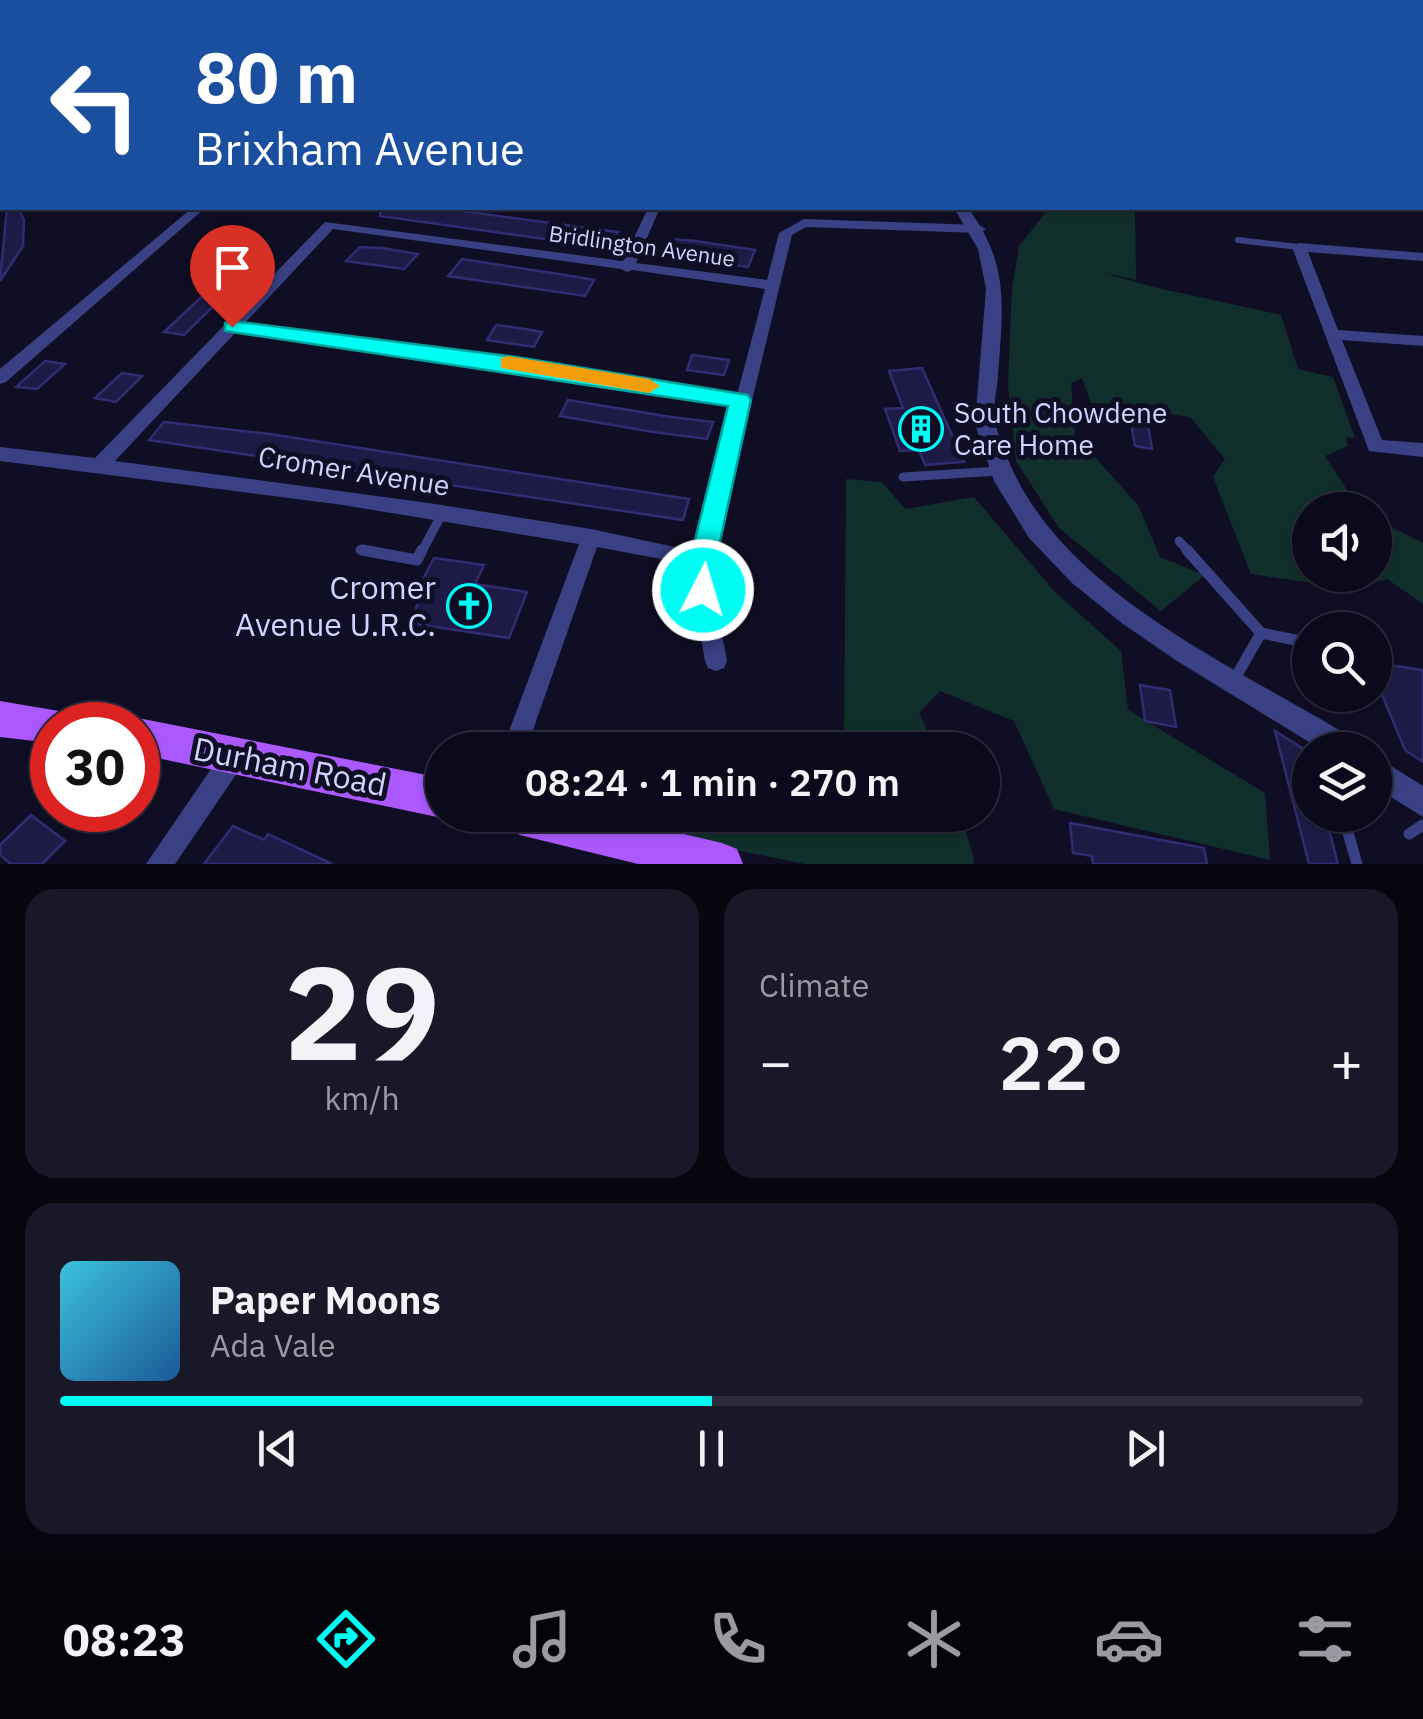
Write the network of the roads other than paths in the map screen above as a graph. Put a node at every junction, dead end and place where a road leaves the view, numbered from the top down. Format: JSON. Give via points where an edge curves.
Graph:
{"nodes":[{"id":1,"x":196,"y":210,"type":"edge"},
{"id":2,"x":653,"y":210,"type":"edge"},
{"id":3,"x":963,"y":210,"type":"edge"},
{"id":4,"x":979,"y":229,"type":"junction"},
{"id":5,"x":1238,"y":240,"type":"dead end"},
{"id":6,"x":1299,"y":247,"type":"junction"},
{"id":7,"x":1423,"y":256,"type":"edge"},
{"id":8,"x":628,"y":268,"type":"junction"},
{"id":9,"x":770,"y":286,"type":"junction"},
{"id":10,"x":232,"y":327,"type":"junction"},
{"id":11,"x":1332,"y":334,"type":"junction"},
{"id":12,"x":1423,"y":341,"type":"edge"},
{"id":13,"x":0,"y":378,"type":"edge"},
{"id":14,"x":740,"y":400,"type":"junction"},
{"id":15,"x":1423,"y":450,"type":"edge"},
{"id":16,"x":1,"y":455,"type":"edge"},
{"id":17,"x":101,"y":464,"type":"junction"},
{"id":18,"x":999,"y":471,"type":"junction"},
{"id":19,"x":904,"y":478,"type":"dead end"},
{"id":20,"x":443,"y":512,"type":"junction"},
{"id":21,"x":592,"y":537,"type":"junction"},
{"id":22,"x":1178,"y":541,"type":"dead end"},
{"id":23,"x":360,"y":550,"type":"dead end"},
{"id":24,"x":696,"y":554,"type":"junction"},
{"id":25,"x":1260,"y":633,"type":"junction"},
{"id":26,"x":1292,"y":639,"type":"edge"},
{"id":27,"x":716,"y":661,"type":"dead end"},
{"id":28,"x":1234,"y":680,"type":"junction"},
{"id":29,"x":0,"y":719,"type":"edge"},
{"id":30,"x":30,"y":723,"type":"edge"},
{"id":31,"x":521,"y":732,"type":"edge"},
{"id":32,"x":1317,"y":732,"type":"edge"},
{"id":33,"x":160,"y":740,"type":"edge"},
{"id":34,"x":235,"y":754,"type":"junction"},
{"id":35,"x":1392,"y":782,"type":"edge"},
{"id":36,"x":425,"y":794,"type":"edge"},
{"id":37,"x":1423,"y":803,"type":"edge"},
{"id":38,"x":1423,"y":825,"type":"edge"},
{"id":39,"x":590,"y":832,"type":"edge"},
{"id":40,"x":1348,"y":832,"type":"edge"},
{"id":41,"x":1410,"y":834,"type":"dead end"},
{"id":42,"x":159,"y":864,"type":"edge"},
{"id":43,"x":722,"y":864,"type":"edge"},
{"id":44,"x":1357,"y":864,"type":"edge"}],
"edges":[{"from":1,"to":13,"type":"street"},
{"from":2,"to":8,"type":"street"},
{"from":3,"to":4,"type":"street"},
{"from":4,"to":9,"type":"street","via":[[792,226]]},
{"from":4,"to":18,"type":"street","via":[[996,270],[984,422]]},
{"from":5,"to":6,"type":"lane"},
{"from":6,"to":7,"type":"street"},
{"from":6,"to":11,"type":"street"},
{"from":8,"to":9,"type":"street","name":"Bridlington Avenue"},
{"from":8,"to":10,"type":"street","name":"Bridlington Avenue","via":[[330,224]]},
{"from":9,"to":14,"type":"street"},
{"from":10,"to":14,"type":"street"},
{"from":10,"to":17,"type":"street"},
{"from":11,"to":12,"type":"street"},
{"from":11,"to":15,"type":"street","via":[[1375,446]]},
{"from":14,"to":24,"type":"street","via":[[706,546]]},
{"from":16,"to":17,"type":"street","name":"Cromer Avenue"},
{"from":17,"to":20,"type":"street","name":"Cromer Avenue"},
{"from":18,"to":19,"type":"lane"},
{"from":18,"to":28,"type":"street","via":[[1053,553],[1160,637]]},
{"from":20,"to":21,"type":"street","name":"Cromer Avenue"},
{"from":20,"to":23,"type":"lane","via":[[416,560]]},
{"from":21,"to":24,"type":"street","name":"Cromer Avenue"},
{"from":21,"to":31,"type":"street"},
{"from":22,"to":25,"type":"lane"},
{"from":24,"to":27,"type":"street"},
{"from":25,"to":26,"type":"lane"},
{"from":25,"to":28,"type":"lane"},
{"from":28,"to":32,"type":"street"},
{"from":29,"to":30,"type":"main road"},
{"from":33,"to":34,"type":"main road","name":"Durham Road"},
{"from":34,"to":36,"type":"main road","name":"Durham Road"},
{"from":34,"to":42,"type":"street"},
{"from":35,"to":37,"type":"street"},
{"from":38,"to":41,"type":"lane"},
{"from":39,"to":43,"type":"main road"},
{"from":40,"to":44,"type":"lane"}]}
